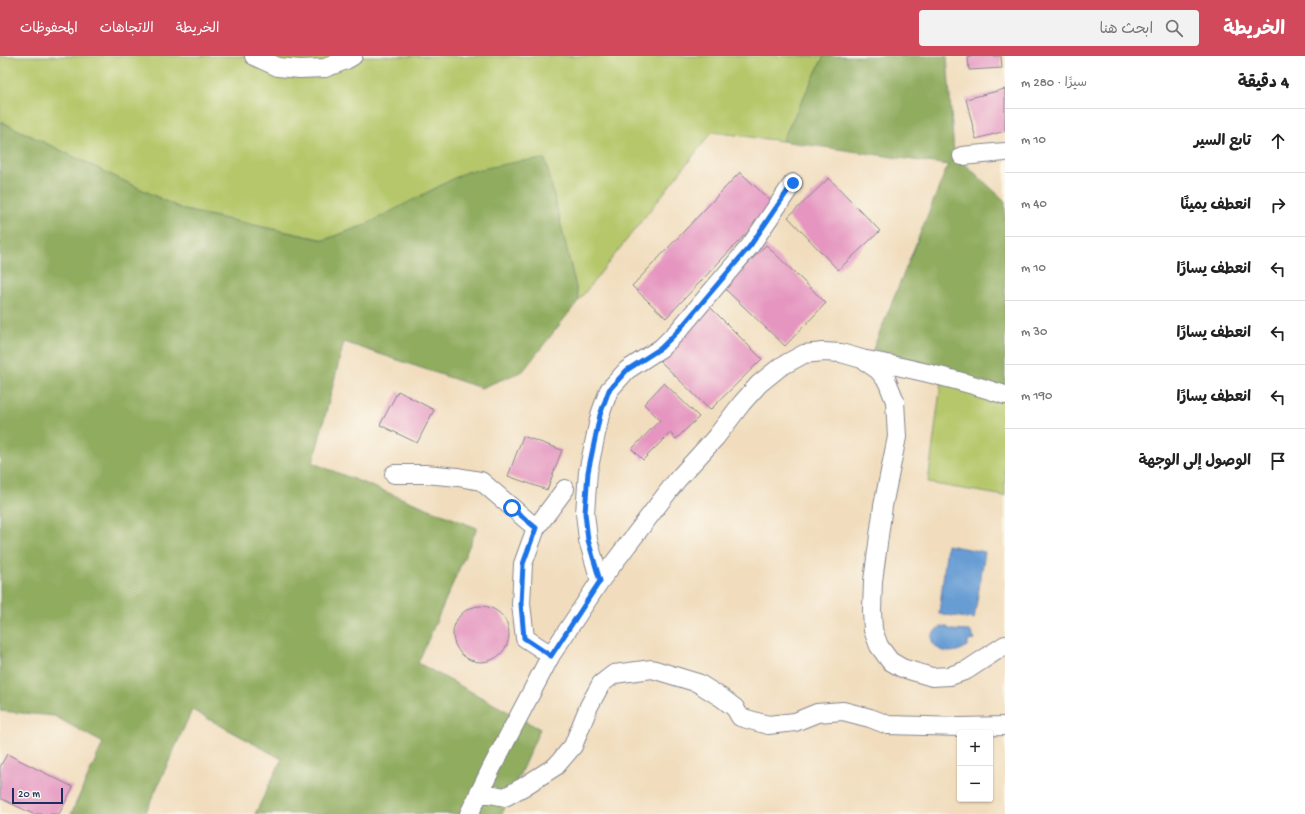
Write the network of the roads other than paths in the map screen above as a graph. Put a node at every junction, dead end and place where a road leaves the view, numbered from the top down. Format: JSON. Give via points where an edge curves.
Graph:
{"nodes":[{"id":1,"x":254,"y":56,"type":"edge"},
{"id":2,"x":353,"y":56,"type":"edge"},
{"id":3,"x":1005,"y":152,"type":"edge"},
{"id":4,"x":962,"y":156,"type":"dead end"},
{"id":5,"x":793,"y":183,"type":"dead end"},
{"id":6,"x":862,"y":359,"type":"junction"},
{"id":7,"x":1005,"y":395,"type":"edge"},
{"id":8,"x":394,"y":474,"type":"dead end"},
{"id":9,"x":565,"y":489,"type":"dead end"},
{"id":10,"x":536,"y":528,"type":"junction"},
{"id":11,"x":600,"y":581,"type":"junction"},
{"id":12,"x":1005,"y":645,"type":"edge"},
{"id":13,"x":551,"y":656,"type":"junction"},
{"id":14,"x":1005,"y":726,"type":"edge"},
{"id":15,"x":479,"y":792,"type":"junction"},
{"id":16,"x":469,"y":814,"type":"edge"}],
"edges":[{"from":1,"to":2,"type":"street","via":[[278,67],[300,69],[325,68]]},
{"from":3,"to":4,"type":"street"},
{"from":5,"to":11,"type":"street","via":[[750,246],[678,331],[661,348],[627,370],[609,390],[600,415],[588,472],[585,513],[588,540]]},
{"from":6,"to":7,"type":"street","via":[[903,367]]},
{"from":6,"to":11,"type":"street","via":[[841,353],[804,354],[780,367],[759,384],[677,480]]},
{"from":6,"to":12,"type":"street","via":[[878,370],[887,381],[895,401],[897,416],[898,438],[883,506],[873,581],[873,630],[879,646],[890,661],[902,668],[932,677],[950,676],[967,670]]},
{"from":8,"to":10,"type":"street","via":[[425,474],[481,481]]},
{"from":9,"to":10,"type":"street"},
{"from":10,"to":13,"type":"street","via":[[523,564],[521,604],[524,638]]},
{"from":11,"to":13,"type":"street"},
{"from":13,"to":15,"type":"street"},
{"from":14,"to":15,"type":"street","via":[[888,725],[843,711],[817,713],[795,722],[768,725],[740,717],[735,708],[698,683],[652,669],[614,674],[601,684],[573,746],[556,766],[504,796]]},
{"from":15,"to":16,"type":"street"}]}
